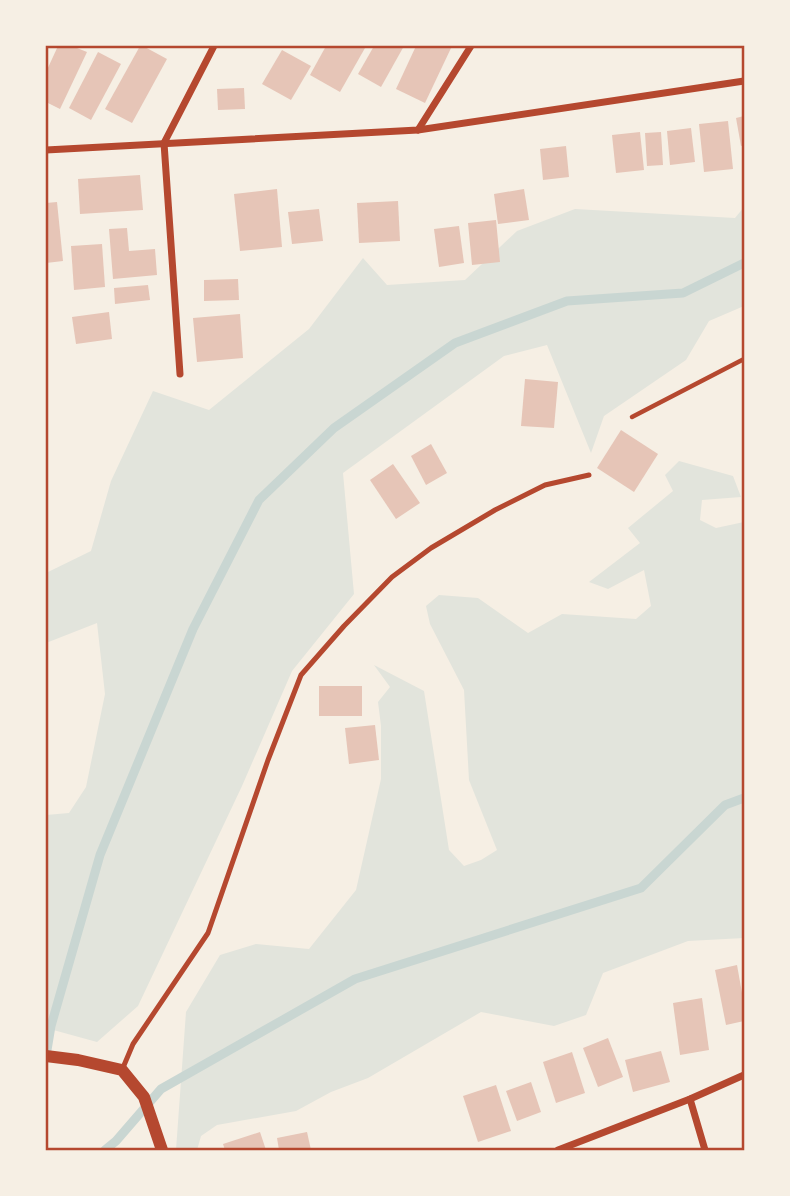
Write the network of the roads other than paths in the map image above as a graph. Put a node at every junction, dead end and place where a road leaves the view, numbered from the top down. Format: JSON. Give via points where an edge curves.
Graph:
{"nodes":[{"id":1,"x":214,"y":46,"type":"edge"},
{"id":2,"x":471,"y":46,"type":"edge"},
{"id":3,"x":744,"y":81,"type":"edge"},
{"id":4,"x":418,"y":130,"type":"junction"},
{"id":5,"x":164,"y":143,"type":"junction"},
{"id":6,"x":46,"y":150,"type":"edge"},
{"id":7,"x":180,"y":374,"type":"dead end"},
{"id":8,"x":589,"y":475,"type":"dead end"},
{"id":9,"x":46,"y":1056,"type":"edge"},
{"id":10,"x":122,"y":1070,"type":"junction"},
{"id":11,"x":744,"y":1075,"type":"edge"},
{"id":12,"x":690,"y":1099,"type":"junction"},
{"id":13,"x":162,"y":1150,"type":"edge"},
{"id":14,"x":558,"y":1150,"type":"edge"},
{"id":15,"x":705,"y":1150,"type":"edge"}],
"edges":[{"from":1,"to":5,"type":"street"},
{"from":2,"to":4,"type":"street"},
{"from":3,"to":4,"type":"street"},
{"from":4,"to":5,"type":"street"},
{"from":5,"to":6,"type":"street"},
{"from":5,"to":7,"type":"street"},
{"from":8,"to":10,"type":"lane","via":[[545,485],[431,548],[391,578],[301,675],[208,933],[133,1044]]},
{"from":9,"to":10,"type":"street"},
{"from":10,"to":13,"type":"street","via":[[144,1097]]},
{"from":11,"to":12,"type":"street"},
{"from":12,"to":14,"type":"street"},
{"from":12,"to":15,"type":"street"}]}
